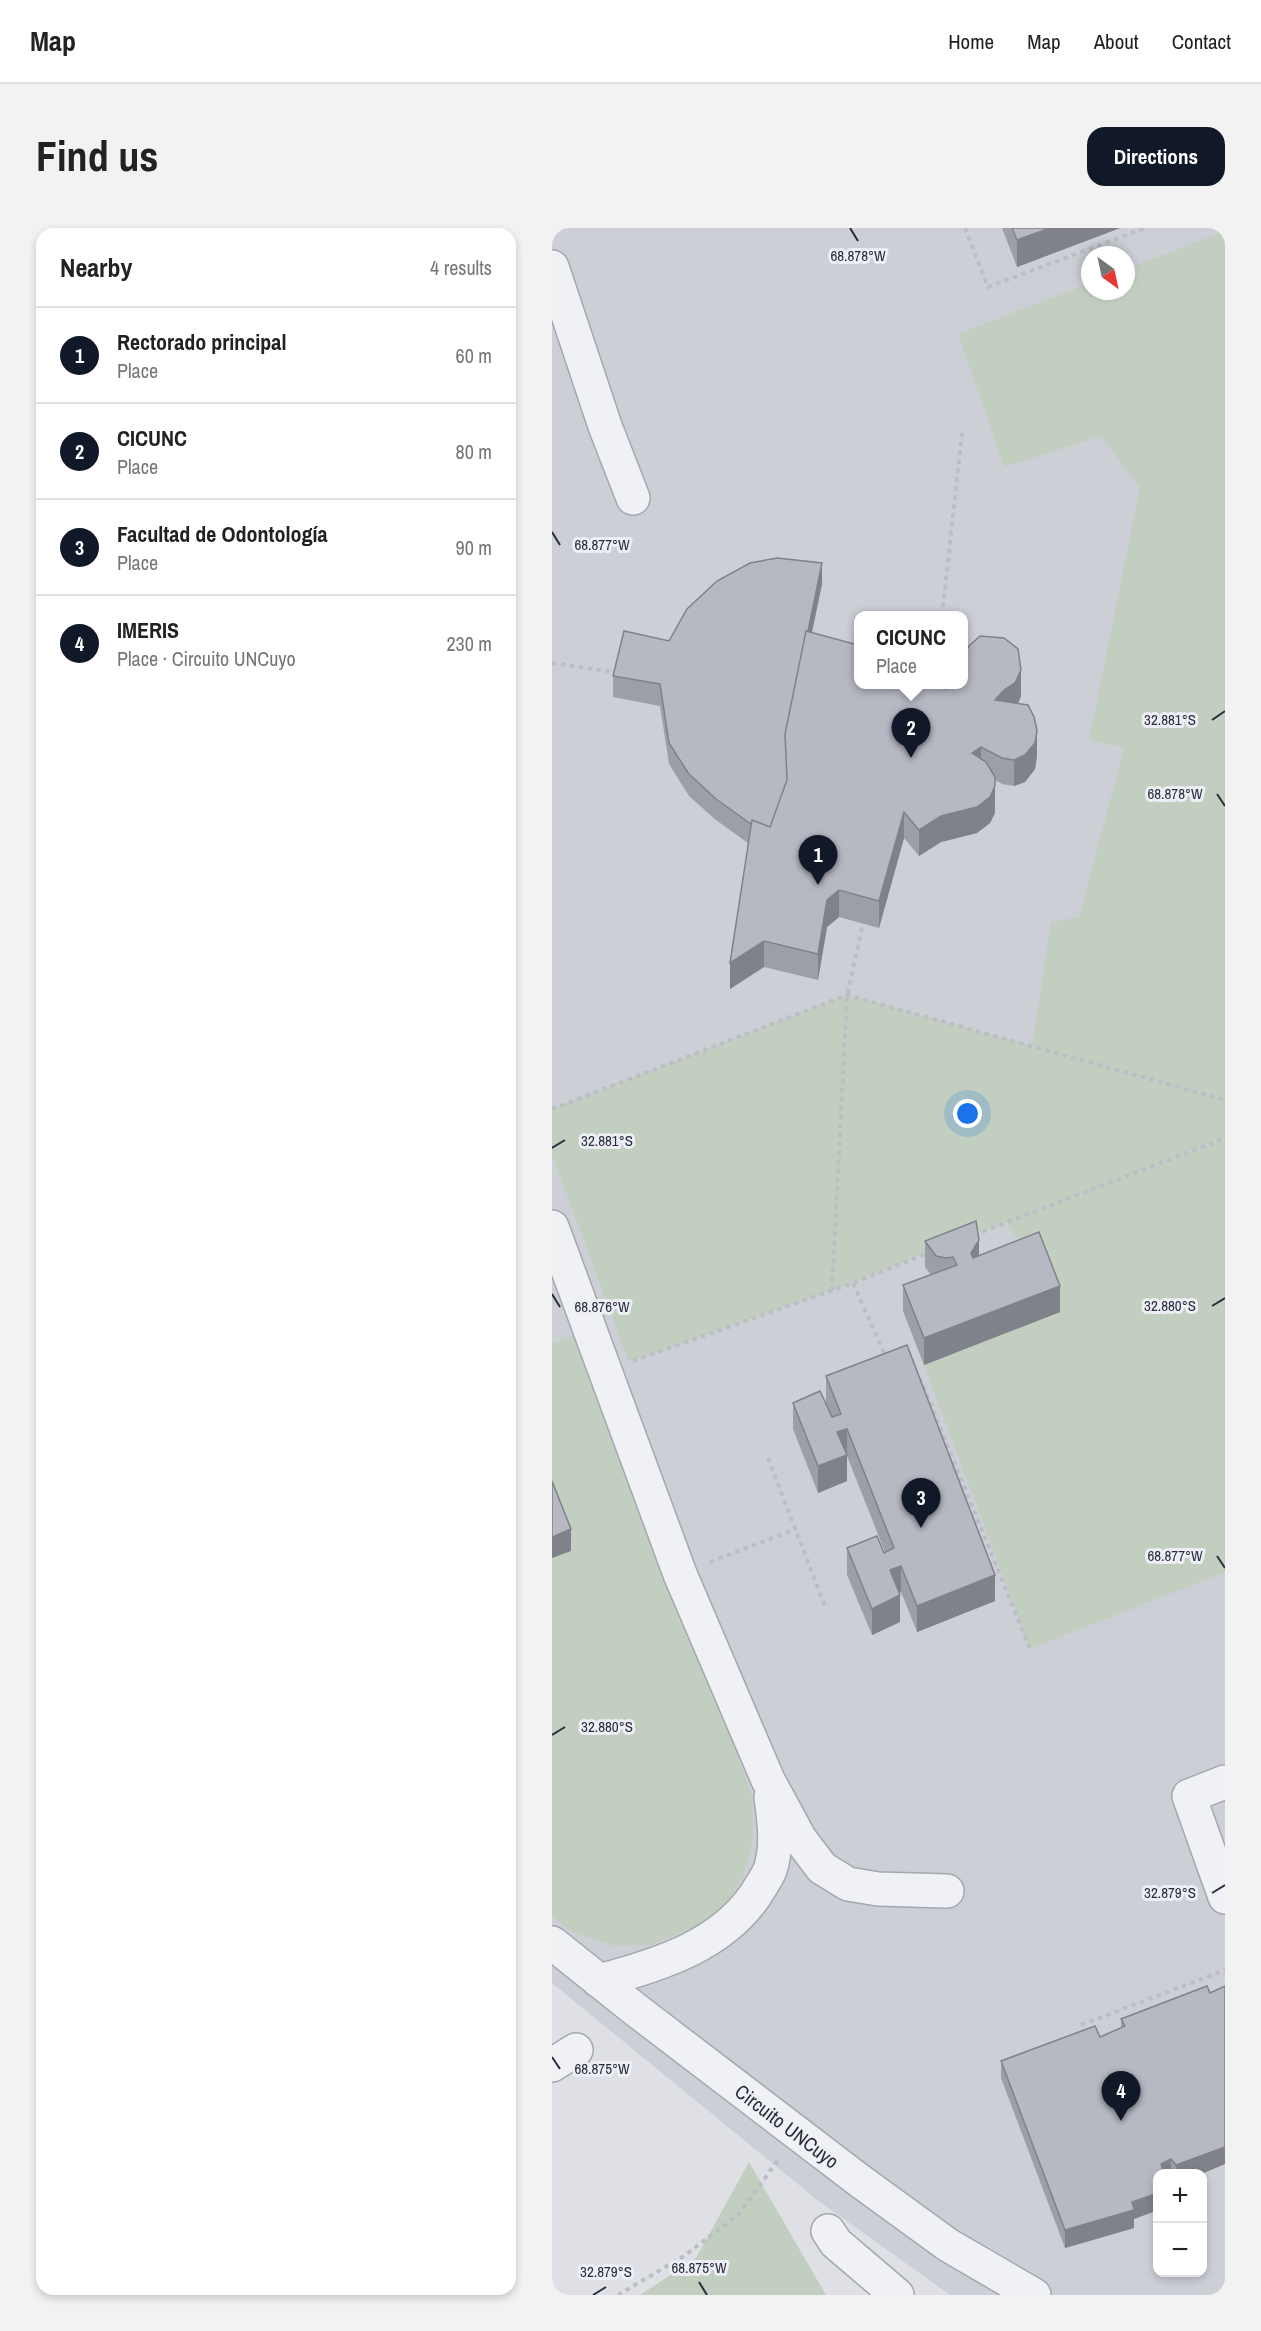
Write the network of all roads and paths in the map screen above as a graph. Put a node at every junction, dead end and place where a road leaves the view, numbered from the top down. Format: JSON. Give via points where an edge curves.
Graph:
{"nodes":[{"id":1,"x":965,"y":228,"type":"edge"},
{"id":2,"x":1145,"y":228,"type":"edge"},
{"id":3,"x":552,"y":267,"type":"edge"},
{"id":4,"x":962,"y":433,"type":"dead end"},
{"id":5,"x":633,"y":498,"type":"dead end"},
{"id":6,"x":942,"y":611,"type":"edge"},
{"id":7,"x":552,"y":663,"type":"edge"},
{"id":8,"x":613,"y":672,"type":"edge"},
{"id":9,"x":863,"y":923,"type":"edge"},
{"id":10,"x":848,"y":995,"type":"junction"},
{"id":11,"x":1225,"y":1100,"type":"edge"},
{"id":12,"x":552,"y":1110,"type":"edge"},
{"id":13,"x":1225,"y":1138,"type":"edge"},
{"id":14,"x":552,"y":1227,"type":"edge"},
{"id":15,"x":974,"y":1236,"type":"edge"},
{"id":16,"x":930,"y":1253,"type":"edge"},
{"id":17,"x":853,"y":1283,"type":"junction"},
{"id":18,"x":832,"y":1290,"type":"junction"},
{"id":19,"x":887,"y":1359,"type":"edge"},
{"id":20,"x":629,"y":1362,"type":"dead end"},
{"id":21,"x":912,"y":1380,"type":"edge"},
{"id":22,"x":768,"y":1458,"type":"dead end"},
{"id":23,"x":796,"y":1529,"type":"junction"},
{"id":24,"x":680,"y":1574,"type":"junction"},
{"id":25,"x":826,"y":1609,"type":"dead end"},
{"id":26,"x":1030,"y":1649,"type":"dead end"},
{"id":27,"x":768,"y":1780,"type":"junction"},
{"id":28,"x":1225,"y":1782,"type":"edge"},
{"id":29,"x":946,"y":1891,"type":"dead end"},
{"id":30,"x":1225,"y":1897,"type":"edge"},
{"id":31,"x":552,"y":1943,"type":"edge"},
{"id":32,"x":1225,"y":1970,"type":"edge"},
{"id":33,"x":598,"y":1981,"type":"junction"},
{"id":34,"x":1081,"y":2025,"type":"dead end"},
{"id":35,"x":798,"y":2132,"type":"junction"},
{"id":36,"x":828,"y":2231,"type":"dead end"},
{"id":37,"x":618,"y":2295,"type":"edge"},
{"id":38,"x":897,"y":2295,"type":"edge"},
{"id":39,"x":1034,"y":2295,"type":"edge"}],
"edges":[{"from":1,"to":2,"type":"path","via":[[988,287]]},
{"from":3,"to":5,"type":"street"},
{"from":4,"to":6,"type":"path"},
{"from":7,"to":8,"type":"path"},
{"from":9,"to":10,"type":"path"},
{"from":10,"to":11,"type":"path"},
{"from":10,"to":12,"type":"path"},
{"from":10,"to":18,"type":"path"},
{"from":13,"to":15,"type":"path"},
{"from":14,"to":24,"type":"street"},
{"from":16,"to":17,"type":"path"},
{"from":17,"to":18,"type":"path"},
{"from":17,"to":19,"type":"path"},
{"from":18,"to":20,"type":"path"},
{"from":21,"to":26,"type":"path","via":[[921,1380]]},
{"from":22,"to":23,"type":"path"},
{"from":23,"to":24,"type":"path"},
{"from":23,"to":25,"type":"path"},
{"from":24,"to":27,"type":"street"},
{"from":27,"to":29,"type":"street","via":[[800,1839],[822,1868],[848,1884]]},
{"from":27,"to":33,"type":"street","via":[[774,1842],[770,1870],[753,1900],[730,1924],[699,1946],[647,1968]]},
{"from":28,"to":30,"type":"street","via":[[1189,1796]]},
{"from":31,"to":33,"type":"street","name":"Circuito UNCuyo"},
{"from":32,"to":34,"type":"path"},
{"from":33,"to":35,"type":"street","name":"Circuito UNCuyo"},
{"from":35,"to":37,"type":"path","via":[[739,2214],[684,2256]]},
{"from":35,"to":39,"type":"street","name":"Circuito UNCuyo","via":[[948,2245]]},
{"from":36,"to":38,"type":"street"}]}
